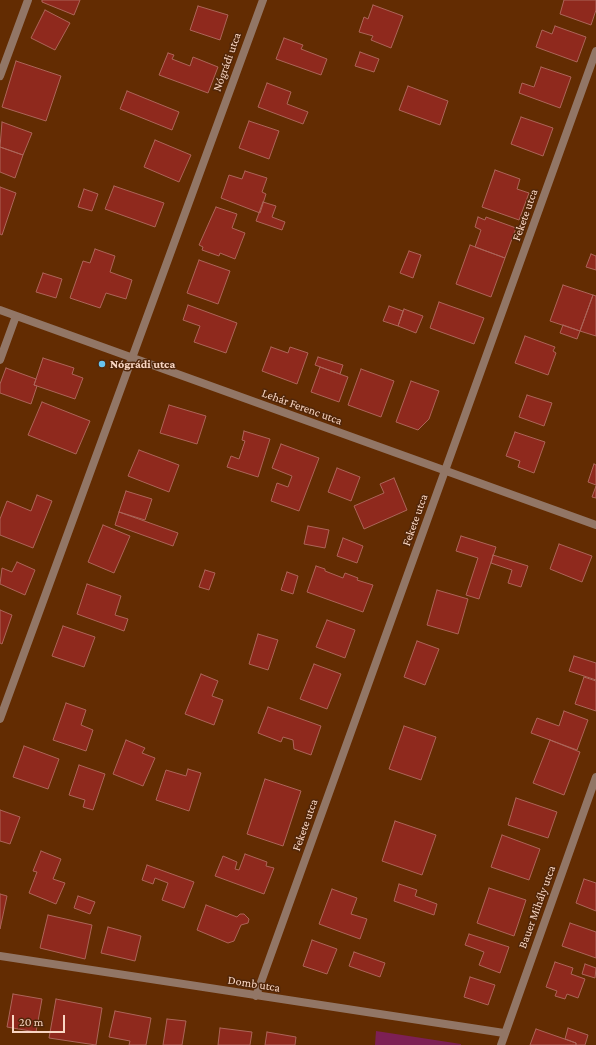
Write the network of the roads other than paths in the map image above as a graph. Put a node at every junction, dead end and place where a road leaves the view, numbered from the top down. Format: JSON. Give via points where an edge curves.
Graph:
{"nodes":[{"id":1,"x":28,"y":0,"type":"edge"},
{"id":2,"x":263,"y":0,"type":"edge"},
{"id":3,"x":596,"y":51,"type":"edge"},
{"id":4,"x":593,"y":67,"type":"edge"},
{"id":5,"x":0,"y":76,"type":"edge"},
{"id":6,"x":0,"y":310,"type":"edge"},
{"id":7,"x":16,"y":316,"type":"junction"},
{"id":8,"x":132,"y":359,"type":"junction"},
{"id":9,"x":0,"y":360,"type":"edge"},
{"id":10,"x":446,"y":471,"type":"junction"},
{"id":11,"x":596,"y":525,"type":"edge"},
{"id":12,"x":0,"y":719,"type":"edge"},
{"id":13,"x":596,"y":777,"type":"edge"},
{"id":14,"x":0,"y":956,"type":"edge"},
{"id":15,"x":256,"y":996,"type":"junction"},
{"id":16,"x":504,"y":1033,"type":"junction"},
{"id":17,"x":501,"y":1045,"type":"edge"}],
"edges":[{"from":1,"to":5,"type":"street"},
{"from":2,"to":8,"type":"street","name":"Nógrádi utca"},
{"from":3,"to":4,"type":"street","name":"Fekete utca"},
{"from":4,"to":10,"type":"street","name":"Fekete utca"},
{"from":6,"to":7,"type":"street","name":"Lehár Ferenc utca"},
{"from":7,"to":8,"type":"street","name":"Lehár Ferenc utca"},
{"from":7,"to":9,"type":"street"},
{"from":8,"to":10,"type":"street","name":"Lehár Ferenc utca"},
{"from":8,"to":12,"type":"street","name":"Nógrádi utca"},
{"from":10,"to":11,"type":"street","name":"Lehár Ferenc utca"},
{"from":10,"to":15,"type":"street","name":"Fekete utca"},
{"from":13,"to":16,"type":"street","name":"Bauer Mihály utca"},
{"from":14,"to":15,"type":"street","name":"Domb utca"},
{"from":15,"to":16,"type":"street","name":"Domb utca"},
{"from":16,"to":17,"type":"street","name":"Bauer Mihály utca"}]}
